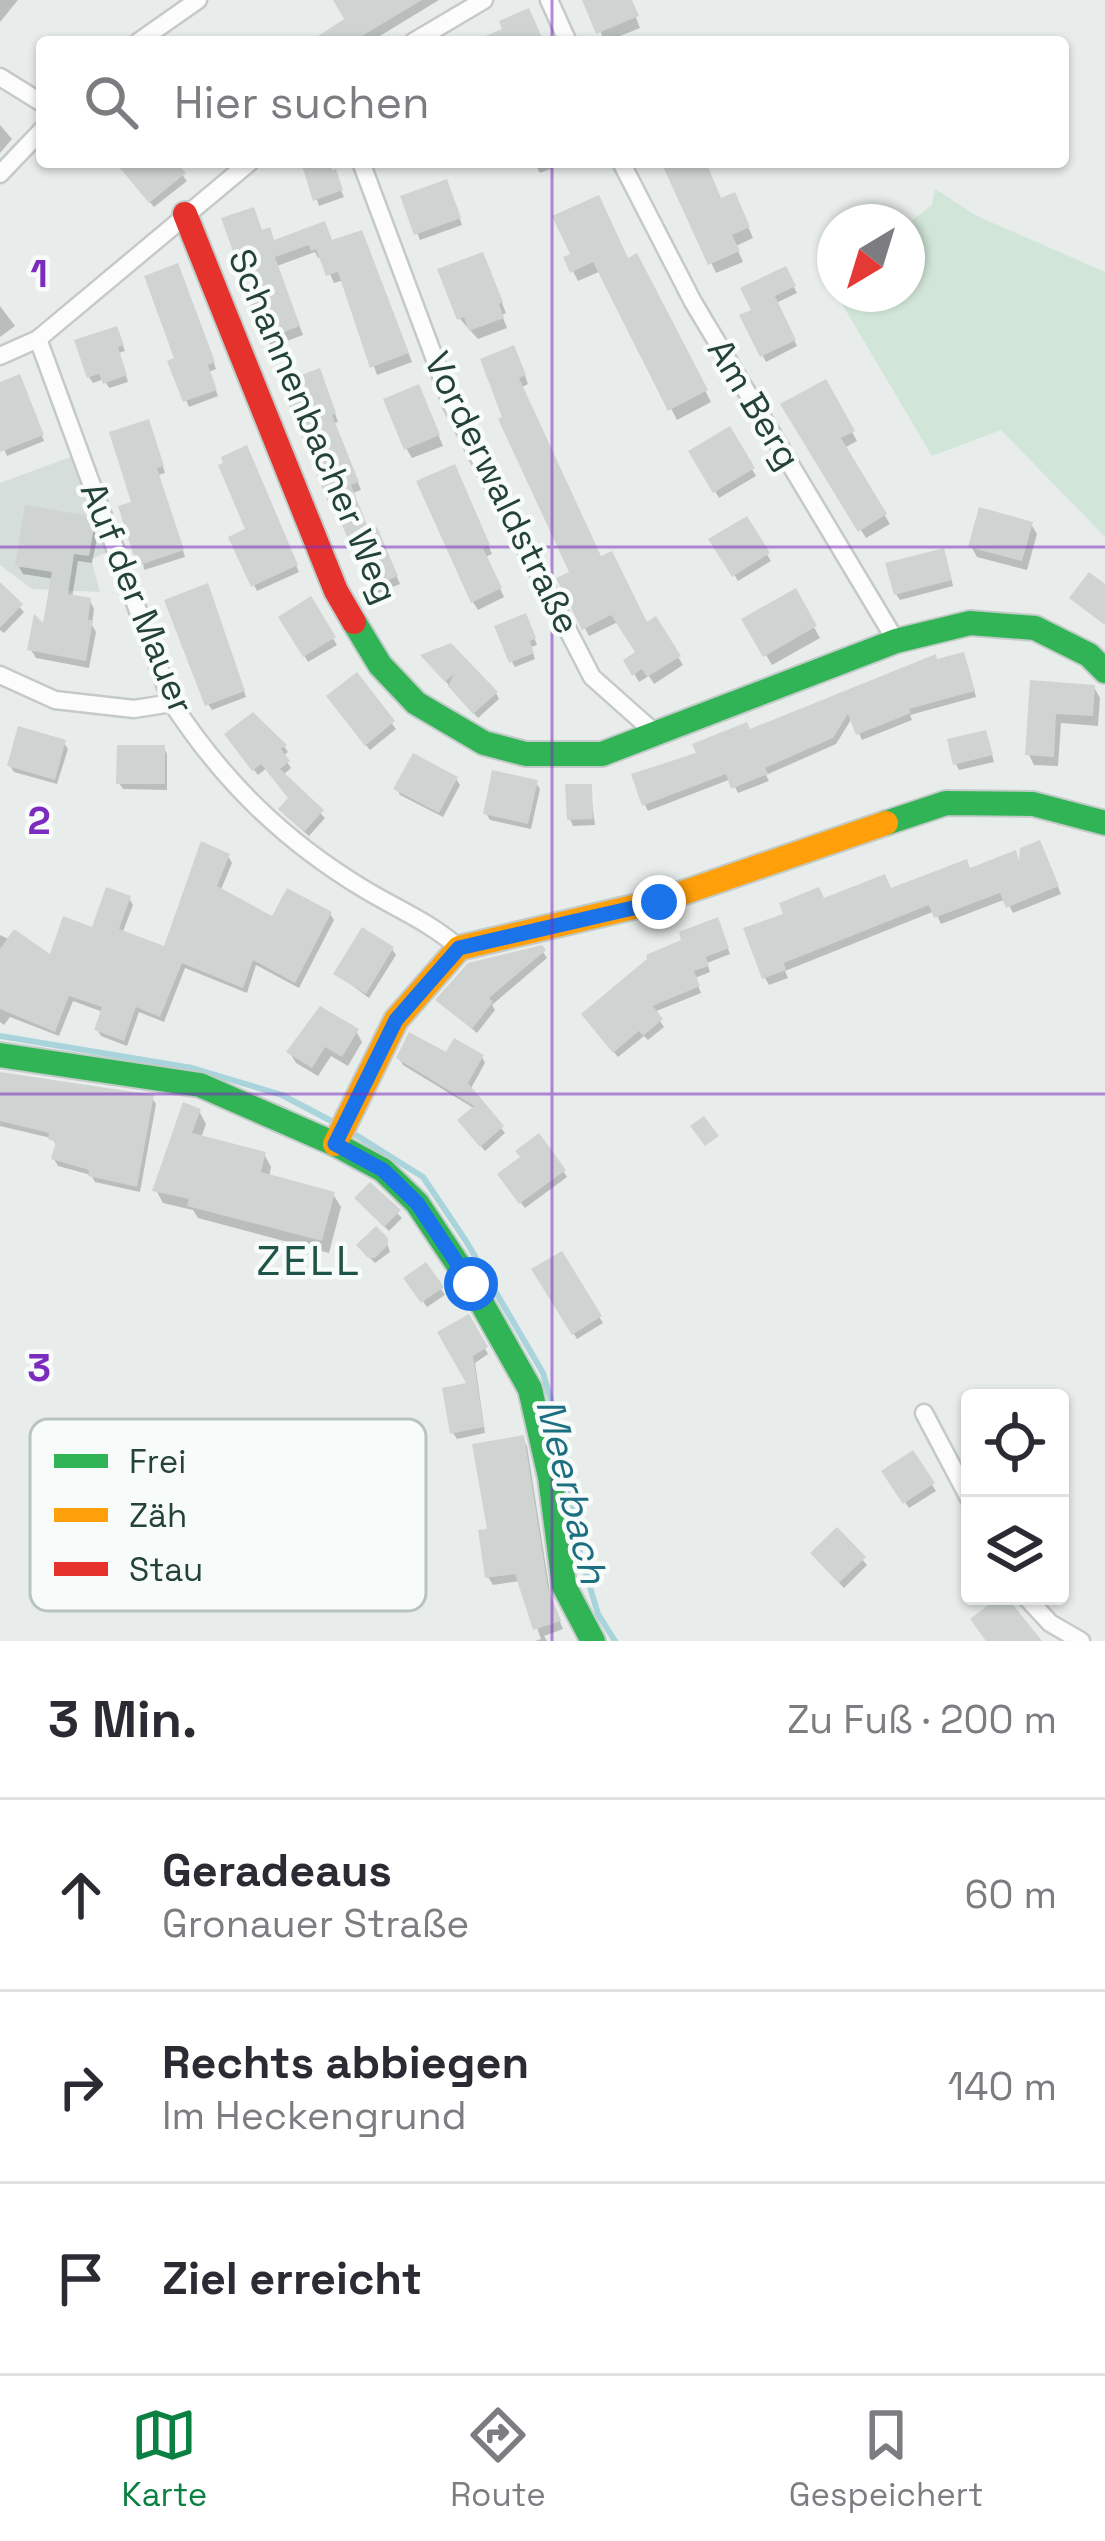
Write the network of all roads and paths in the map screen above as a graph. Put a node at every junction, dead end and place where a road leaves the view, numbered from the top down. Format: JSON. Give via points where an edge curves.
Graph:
{"nodes":[{"id":1,"x":198,"y":0,"type":"edge"},
{"id":2,"x":484,"y":0,"type":"edge"},
{"id":3,"x":549,"y":0,"type":"edge"},
{"id":4,"x":147,"y":36,"type":"edge"},
{"id":5,"x":423,"y":36,"type":"edge"},
{"id":6,"x":565,"y":36,"type":"edge"},
{"id":7,"x":0,"y":77,"type":"edge"},
{"id":8,"x":36,"y":99,"type":"edge"},
{"id":9,"x":36,"y":136,"type":"edge"},
{"id":10,"x":242,"y":168,"type":"edge"},
{"id":11,"x":363,"y":168,"type":"edge"},
{"id":12,"x":624,"y":168,"type":"edge"},
{"id":13,"x":0,"y":174,"type":"edge"},
{"id":14,"x":185,"y":214,"type":"junction"},
{"id":15,"x":38,"y":339,"type":"junction"},
{"id":16,"x":0,"y":356,"type":"edge"},
{"id":17,"x":896,"y":641,"type":"junction"},
{"id":18,"x":1105,"y":671,"type":"edge"},
{"id":19,"x":0,"y":675,"type":"edge"},
{"id":20,"x":172,"y":703,"type":"junction"},
{"id":21,"x":655,"y":733,"type":"junction"},
{"id":22,"x":1105,"y":824,"type":"edge"},
{"id":23,"x":459,"y":948,"type":"junction"},
{"id":24,"x":0,"y":1055,"type":"edge"},
{"id":25,"x":341,"y":1132,"type":"junction"},
{"id":26,"x":924,"y":1413,"type":"dead end"},
{"id":27,"x":968,"y":1497,"type":"edge"},
{"id":28,"x":1033,"y":1605,"type":"edge"},
{"id":29,"x":593,"y":1641,"type":"edge"},
{"id":30,"x":1081,"y":1641,"type":"edge"}],
"edges":[{"from":1,"to":4,"type":"street"},
{"from":2,"to":5,"type":"street"},
{"from":3,"to":6,"type":"street"},
{"from":7,"to":8,"type":"street"},
{"from":9,"to":13,"type":"street"},
{"from":10,"to":14,"type":"street"},
{"from":11,"to":21,"type":"street","name":"Vorderwaldstraße","via":[[452,405],[592,677]]},
{"from":12,"to":17,"type":"street","name":"Am Berg","via":[[693,302]]},
{"from":14,"to":15,"type":"street"},
{"from":14,"to":21,"type":"street","name":"Schannenbacher Weg","via":[[337,591],[380,665],[416,704],[452,727],[526,754],[602,754]]},
{"from":15,"to":16,"type":"street"},
{"from":15,"to":20,"type":"street","name":"Auf der Mauer"},
{"from":17,"to":18,"type":"street","name":"Schannenbacher Weg","via":[[970,623],[1035,628]]},
{"from":17,"to":21,"type":"street","name":"Schannenbacher Weg"},
{"from":19,"to":20,"type":"street","via":[[55,700],[134,709]]},
{"from":20,"to":23,"type":"street","name":"Auf der Mauer","via":[[243,798],[285,834]]},
{"from":22,"to":23,"type":"street","via":[[1034,804],[946,803],[659,902]]},
{"from":23,"to":25,"type":"street","via":[[396,1020]]},
{"from":24,"to":25,"type":"street","via":[[200,1085]]},
{"from":25,"to":29,"type":"street","via":[[417,1203],[530,1389],[564,1586]]},
{"from":26,"to":27,"type":"street"},
{"from":28,"to":30,"type":"street"}]}
